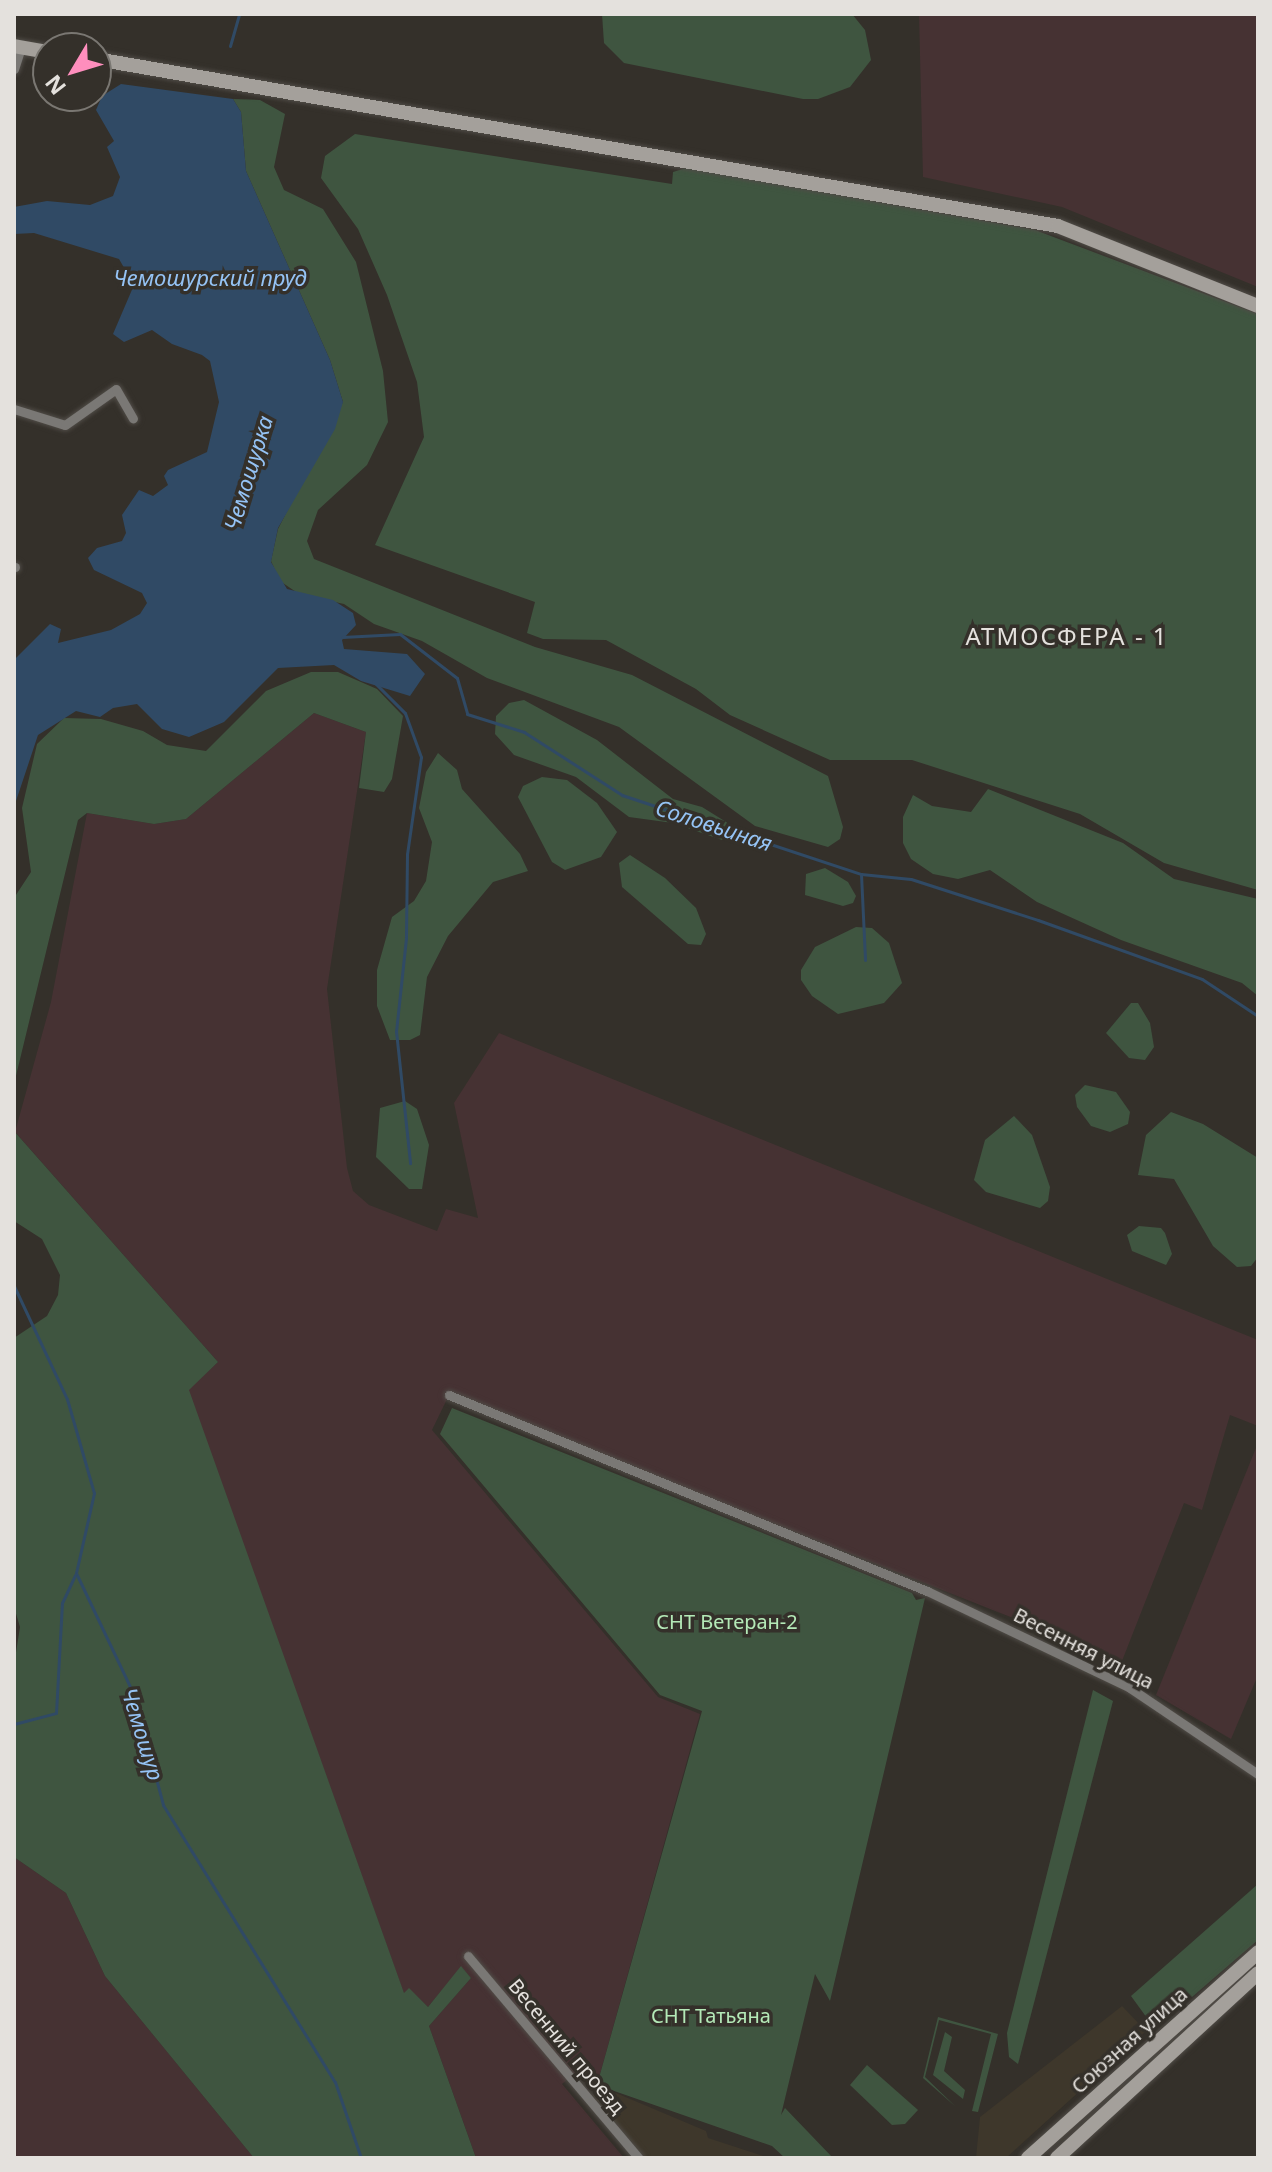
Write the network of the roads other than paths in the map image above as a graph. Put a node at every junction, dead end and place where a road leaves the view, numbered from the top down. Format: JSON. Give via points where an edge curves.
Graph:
{"nodes":[{"id":1,"x":18,"y":46,"type":"edge"},
{"id":2,"x":112,"y":62,"type":"edge"},
{"id":3,"x":14,"y":69,"type":"edge"},
{"id":4,"x":1258,"y":306,"type":"edge"},
{"id":5,"x":14,"y":409,"type":"edge"},
{"id":6,"x":133,"y":418,"type":"dead end"},
{"id":7,"x":449,"y":1395,"type":"dead end"},
{"id":8,"x":1258,"y":1774,"type":"edge"},
{"id":9,"x":1258,"y":1952,"type":"edge"},
{"id":10,"x":468,"y":1956,"type":"dead end"},
{"id":11,"x":1258,"y":1973,"type":"edge"},
{"id":12,"x":639,"y":2158,"type":"edge"},
{"id":13,"x":1028,"y":2158,"type":"edge"},
{"id":14,"x":1057,"y":2158,"type":"edge"}],
"edges":[{"from":1,"to":3,"type":"street"},
{"from":2,"to":4,"type":"street","via":[[1058,226]]},
{"from":5,"to":6,"type":"street","via":[[65,425],[116,389]]},
{"from":7,"to":8,"type":"street","name":"Весенняя улица","via":[[927,1591],[1130,1688]]},
{"from":9,"to":13,"type":"street","name":"Союзная улица"},
{"from":10,"to":12,"type":"street","name":"Весенний проезд"},
{"from":11,"to":14,"type":"street","name":"Союзная улица"}]}
